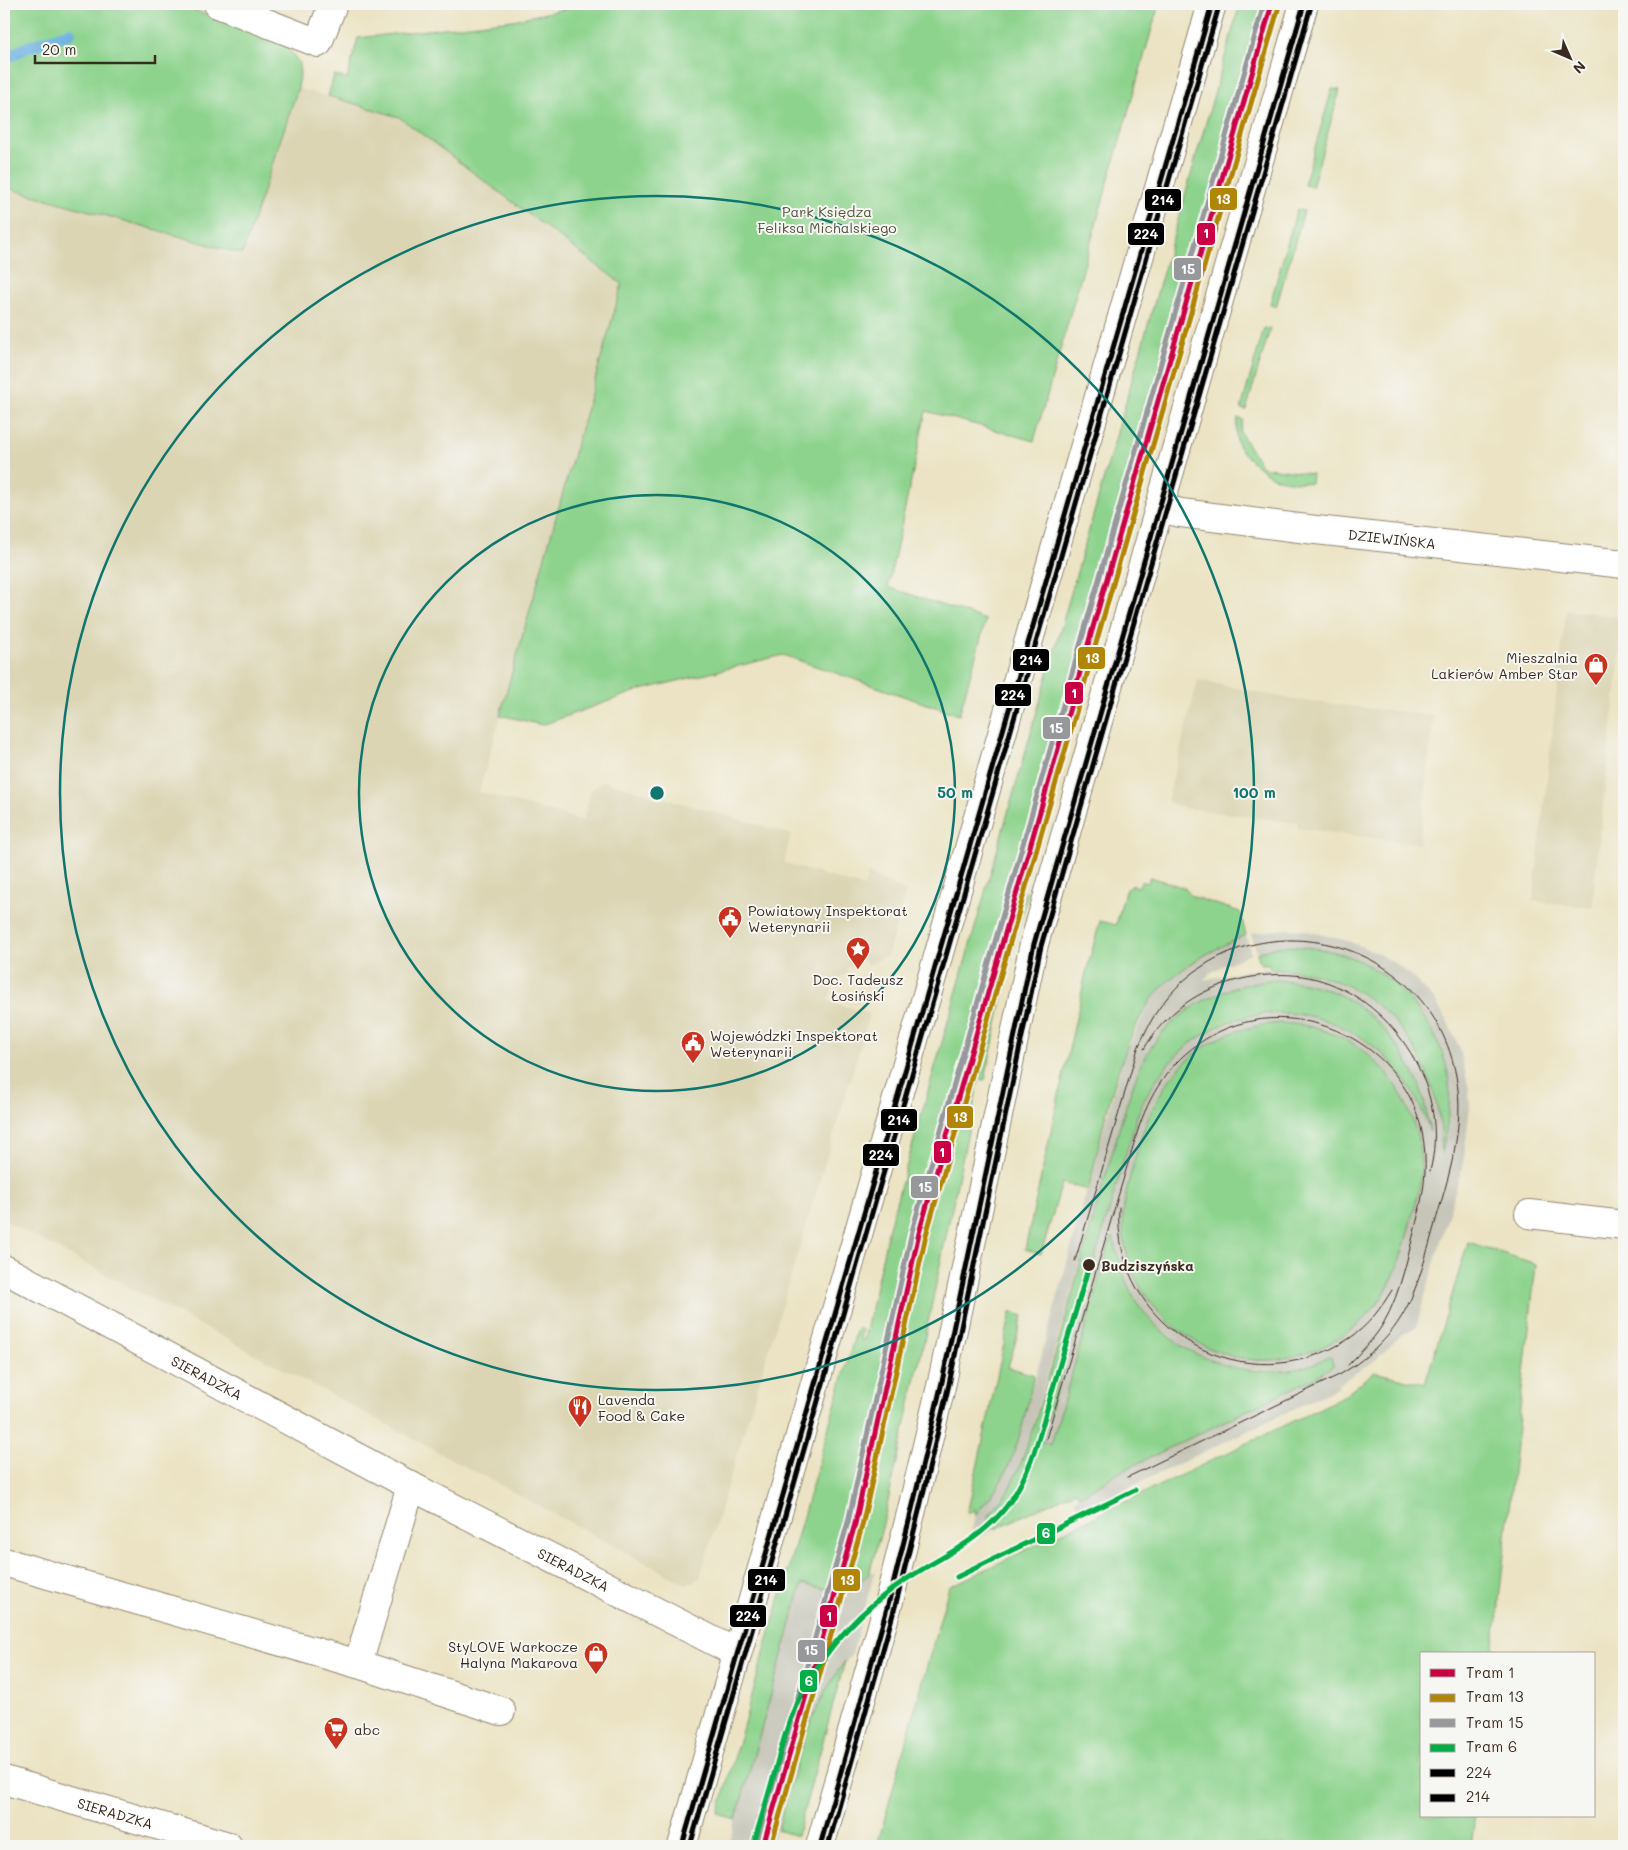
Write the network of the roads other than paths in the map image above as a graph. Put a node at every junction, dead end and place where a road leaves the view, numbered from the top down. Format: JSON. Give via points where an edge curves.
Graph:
{"nodes":[{"id":1,"x":218,"y":4,"type":"edge"},
{"id":2,"x":334,"y":4,"type":"edge"},
{"id":3,"x":1212,"y":4,"type":"edge"},
{"id":4,"x":1304,"y":4,"type":"edge"},
{"id":5,"x":1159,"y":508,"type":"junction"},
{"id":6,"x":1624,"y":564,"type":"edge"},
{"id":7,"x":1529,"y":1214,"type":"dead end"},
{"id":8,"x":1624,"y":1225,"type":"edge"},
{"id":9,"x":4,"y":1269,"type":"edge"},
{"id":10,"x":411,"y":1486,"type":"junction"},
{"id":11,"x":4,"y":1562,"type":"edge"},
{"id":12,"x":737,"y":1653,"type":"junction"},
{"id":13,"x":358,"y":1664,"type":"junction"},
{"id":14,"x":501,"y":1711,"type":"dead end"},
{"id":15,"x":4,"y":1780,"type":"edge"},
{"id":16,"x":228,"y":1846,"type":"edge"},
{"id":17,"x":682,"y":1846,"type":"edge"},
{"id":18,"x":820,"y":1846,"type":"edge"}],
"edges":[{"from":1,"to":2,"type":"street","via":[[318,43]]},
{"from":3,"to":12,"type":"street"},
{"from":4,"to":5,"type":"street"},
{"from":5,"to":6,"type":"street","name":"DZIEWIŃSKA","via":[[1289,527]]},
{"from":5,"to":18,"type":"street","via":[[1034,944],[940,1392],[896,1576]]},
{"from":7,"to":8,"type":"street"},
{"from":9,"to":10,"type":"street","name":"SIERADZKA"},
{"from":10,"to":12,"type":"street","name":"SIERADZKA"},
{"from":10,"to":13,"type":"street"},
{"from":11,"to":13,"type":"street"},
{"from":12,"to":17,"type":"street"},
{"from":13,"to":14,"type":"street"},
{"from":15,"to":16,"type":"street","name":"SIERADZKA"}]}
